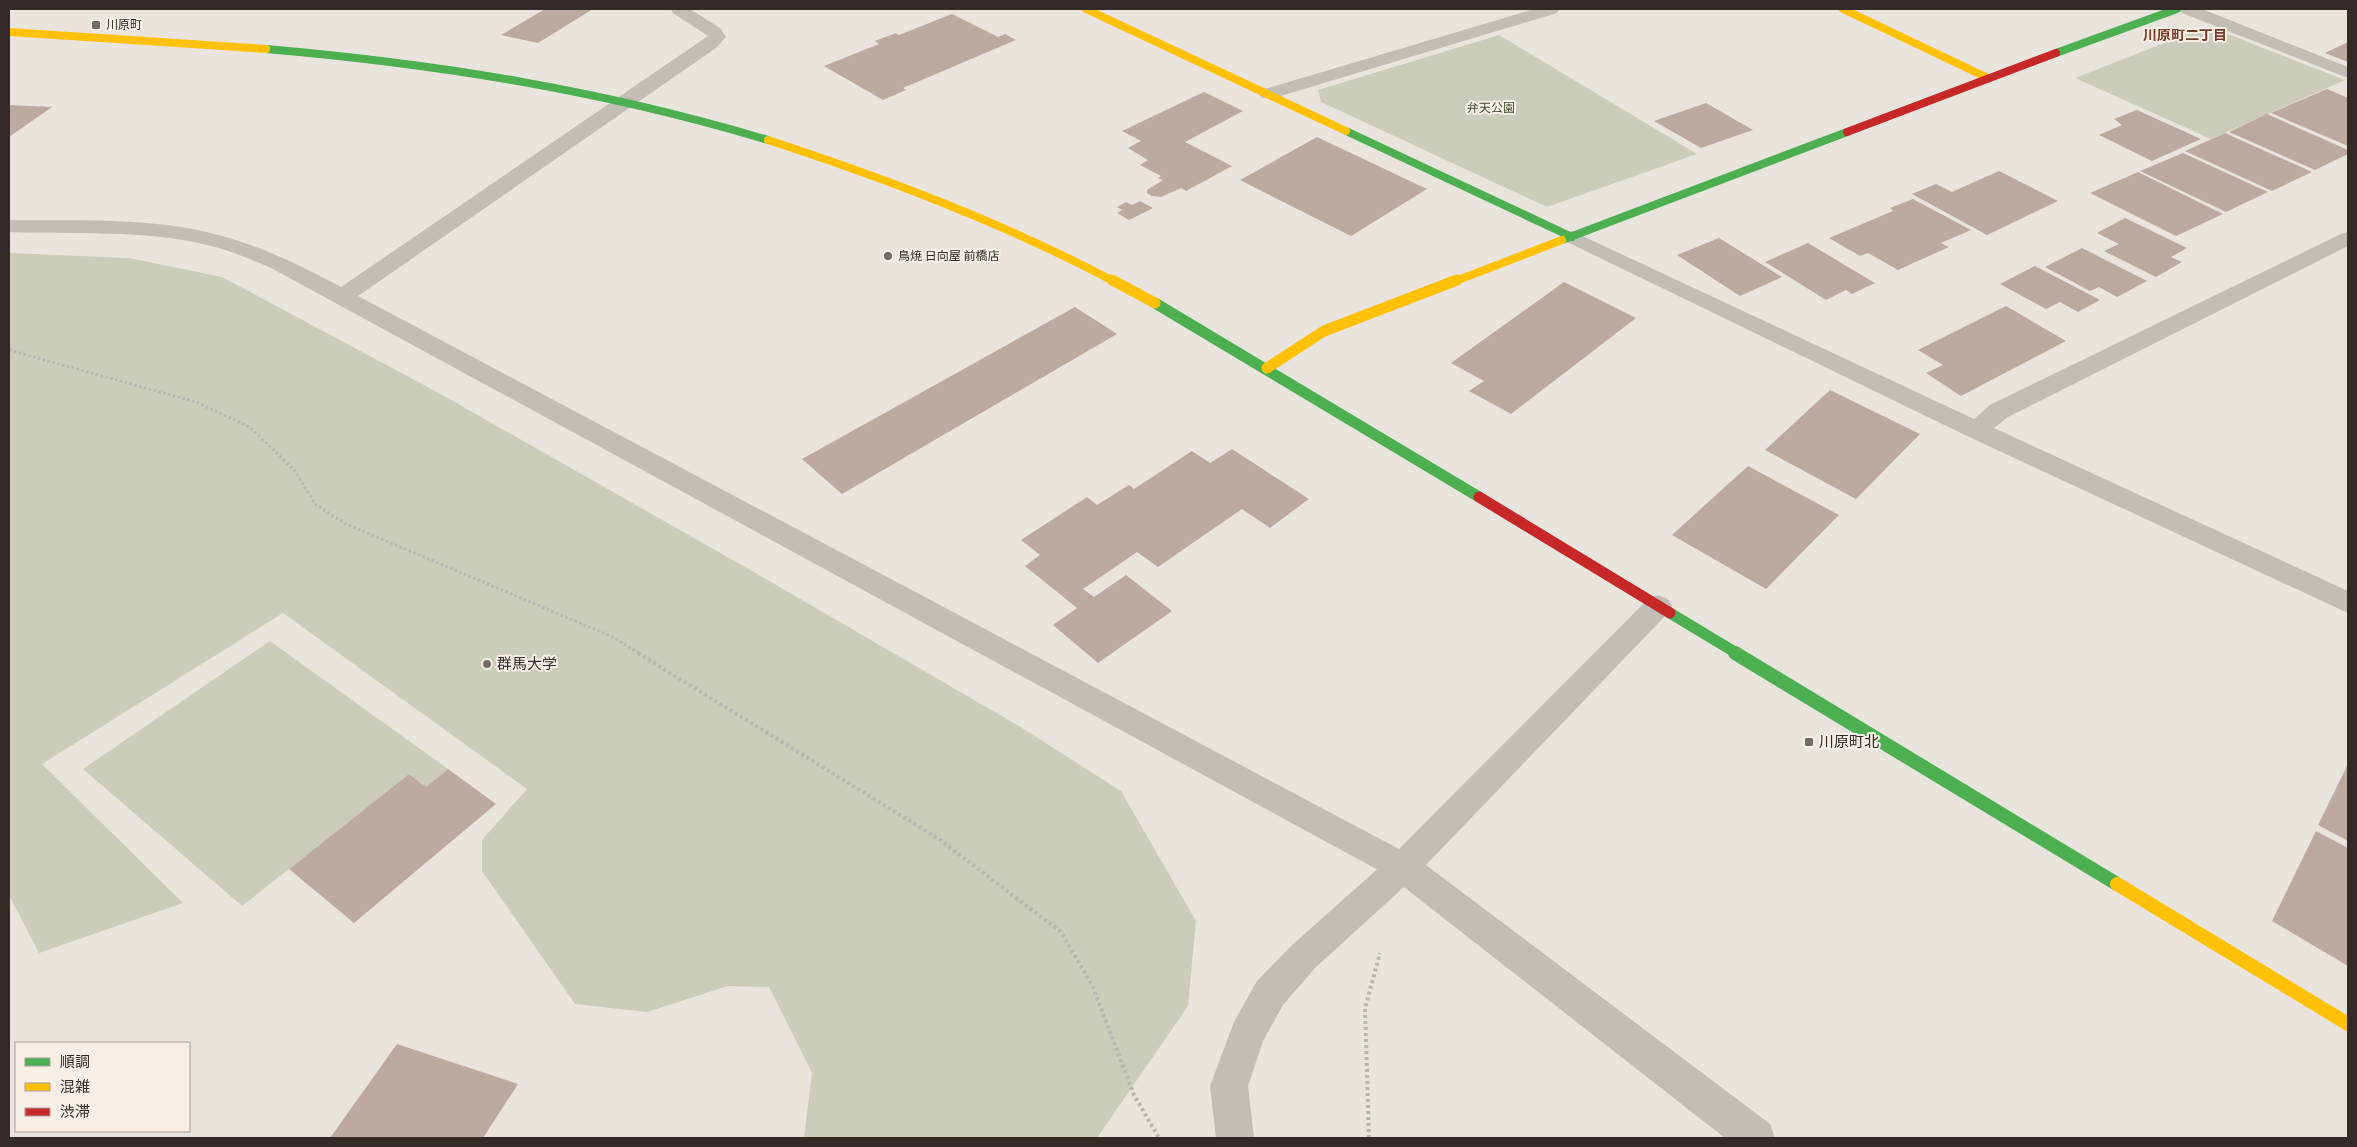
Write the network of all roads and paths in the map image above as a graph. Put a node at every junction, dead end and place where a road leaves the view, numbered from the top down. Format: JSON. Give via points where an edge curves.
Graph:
{"nodes":[{"id":1,"x":679,"y":9,"type":"edge"},
{"id":2,"x":1086,"y":9,"type":"edge"},
{"id":3,"x":1551,"y":9,"type":"edge"},
{"id":4,"x":1842,"y":9,"type":"edge"},
{"id":5,"x":2177,"y":9,"type":"edge"},
{"id":6,"x":2188,"y":9,"type":"edge"},
{"id":7,"x":1484,"y":14,"type":"dead end"},
{"id":8,"x":1500,"y":24,"type":"junction"},
{"id":9,"x":9,"y":32,"type":"edge"},
{"id":10,"x":2348,"y":73,"type":"edge"},
{"id":11,"x":1988,"y":78,"type":"junction"},
{"id":12,"x":1268,"y":94,"type":"junction"},
{"id":13,"x":626,"y":101,"type":"junction"},
{"id":14,"x":9,"y":226,"type":"edge"},
{"id":15,"x":1572,"y":237,"type":"junction"},
{"id":16,"x":2348,"y":238,"type":"edge"},
{"id":17,"x":343,"y":296,"type":"junction"},
{"id":18,"x":9,"y":350,"type":"edge"},
{"id":19,"x":1267,"y":368,"type":"junction"},
{"id":20,"x":1976,"y":430,"type":"junction"},
{"id":21,"x":2348,"y":603,"type":"edge"},
{"id":22,"x":1658,"y":606,"type":"junction"},
{"id":23,"x":1391,"y":877,"type":"junction"},
{"id":24,"x":2348,"y":1024,"type":"edge"},
{"id":25,"x":1159,"y":1138,"type":"edge"},
{"id":26,"x":1235,"y":1138,"type":"edge"},
{"id":27,"x":1369,"y":1138,"type":"edge"},
{"id":28,"x":1756,"y":1138,"type":"edge"}],
"edges":[{"from":1,"to":13,"type":"street","via":[[708,27],[716,37]]},
{"from":2,"to":12,"type":"street"},
{"from":3,"to":8,"type":"street"},
{"from":4,"to":11,"type":"street"},
{"from":5,"to":11,"type":"street"},
{"from":6,"to":10,"type":"street"},
{"from":7,"to":8,"type":"street"},
{"from":8,"to":12,"type":"street"},
{"from":9,"to":13,"type":"street","via":[[330,54],[453,69]]},
{"from":11,"to":15,"type":"street"},
{"from":12,"to":15,"type":"street"},
{"from":13,"to":17,"type":"street"},
{"from":13,"to":19,"type":"street","via":[[741,131],[918,190],[1085,266],[1160,305]]},
{"from":14,"to":17,"type":"street","via":[[156,231],[197,236],[242,248],[279,263]]},
{"from":15,"to":19,"type":"street","via":[[1352,318],[1324,331]]},
{"from":15,"to":20,"type":"street"},
{"from":16,"to":20,"type":"street","via":[[1999,411]]},
{"from":17,"to":23,"type":"street"},
{"from":18,"to":25,"type":"path","via":[[196,402],[250,427],[294,470],[316,505],[346,524],[613,637],[939,839],[1061,932],[1092,985],[1134,1095]]},
{"from":19,"to":22,"type":"street"},
{"from":20,"to":21,"type":"street"},
{"from":22,"to":23,"type":"street"},
{"from":22,"to":24,"type":"street"},
{"from":23,"to":26,"type":"street","via":[[1303,957],[1270,993],[1247,1034],[1229,1086]]},
{"from":23,"to":27,"type":"path","via":[[1380,953],[1365,1008]]},
{"from":23,"to":28,"type":"street"}]}
